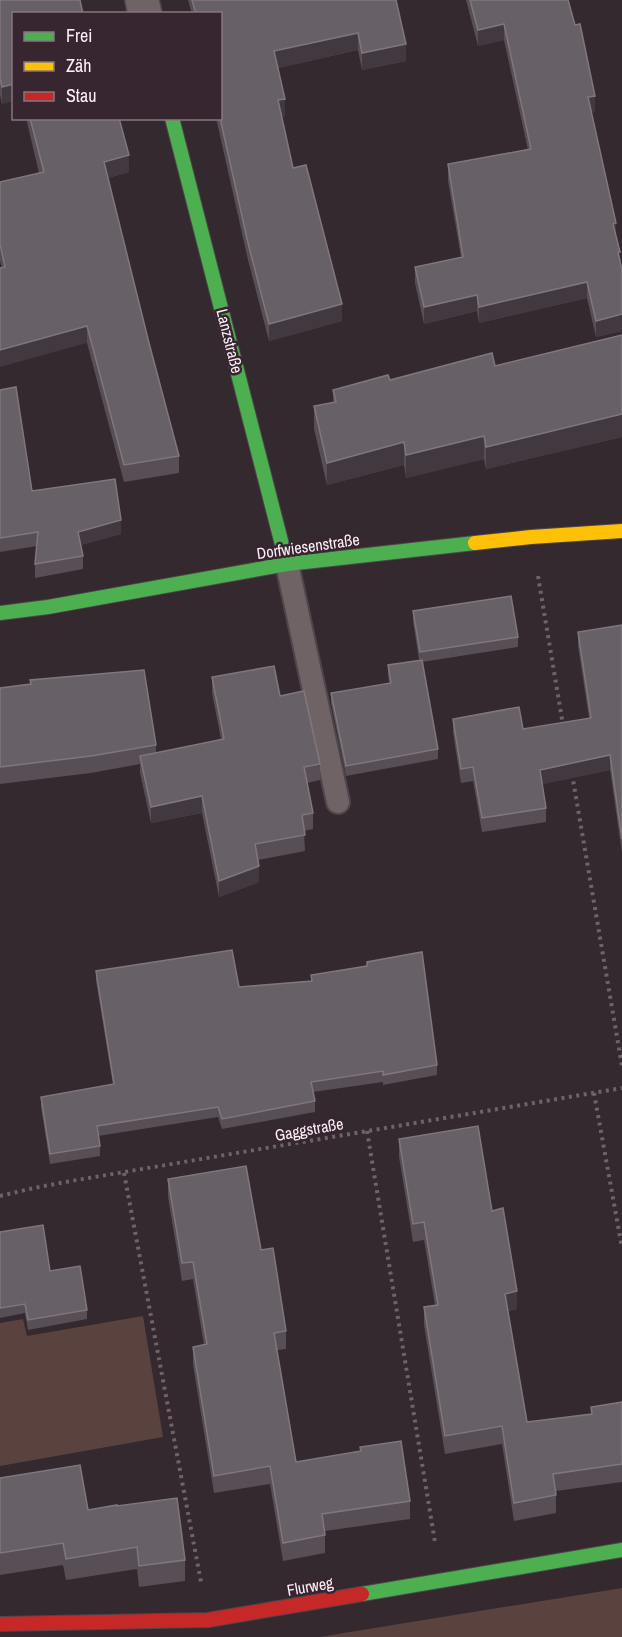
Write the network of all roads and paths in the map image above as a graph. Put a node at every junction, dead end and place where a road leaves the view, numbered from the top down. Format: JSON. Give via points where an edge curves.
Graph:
{"nodes":[{"id":1,"x":173,"y":120,"type":"edge"},
{"id":2,"x":622,"y":531,"type":"edge"},
{"id":3,"x":531,"y":537,"type":"junction"},
{"id":4,"x":287,"y":564,"type":"junction"},
{"id":5,"x":0,"y":613,"type":"edge"},
{"id":6,"x":563,"y":725,"type":"edge"},
{"id":7,"x":571,"y":772,"type":"edge"},
{"id":8,"x":338,"y":802,"type":"dead end"},
{"id":9,"x":622,"y":1066,"type":"edge"},
{"id":10,"x":622,"y":1088,"type":"edge"},
{"id":11,"x":594,"y":1093,"type":"junction"},
{"id":12,"x":367,"y":1131,"type":"junction"},
{"id":13,"x":124,"y":1173,"type":"junction"},
{"id":14,"x":0,"y":1196,"type":"edge"},
{"id":15,"x":622,"y":1248,"type":"edge"},
{"id":16,"x":622,"y":1550,"type":"edge"},
{"id":17,"x":442,"y":1580,"type":"junction"},
{"id":18,"x":208,"y":1620,"type":"junction"},
{"id":19,"x":0,"y":1624,"type":"edge"}],
"edges":[{"from":1,"to":4,"type":"street","name":"Lanzstraße"},
{"from":2,"to":3,"type":"street","name":"Dorfwiesenstraße"},
{"from":3,"to":4,"type":"street","name":"Dorfwiesenstraße"},
{"from":3,"to":6,"type":"path"},
{"from":4,"to":5,"type":"street","name":"Dorfwiesenstraße"},
{"from":4,"to":8,"type":"lane"},
{"from":7,"to":9,"type":"path"},
{"from":10,"to":11,"type":"path","name":"Gaggstraße"},
{"from":11,"to":12,"type":"path","name":"Gaggstraße"},
{"from":11,"to":15,"type":"path"},
{"from":12,"to":13,"type":"path","name":"Gaggstraße"},
{"from":12,"to":17,"type":"path"},
{"from":13,"to":14,"type":"path","name":"Gaggstraße"},
{"from":13,"to":18,"type":"path"},
{"from":16,"to":17,"type":"street","name":"Flurweg"},
{"from":17,"to":18,"type":"street","name":"Flurweg"},
{"from":18,"to":19,"type":"street","name":"Flurweg"}]}
